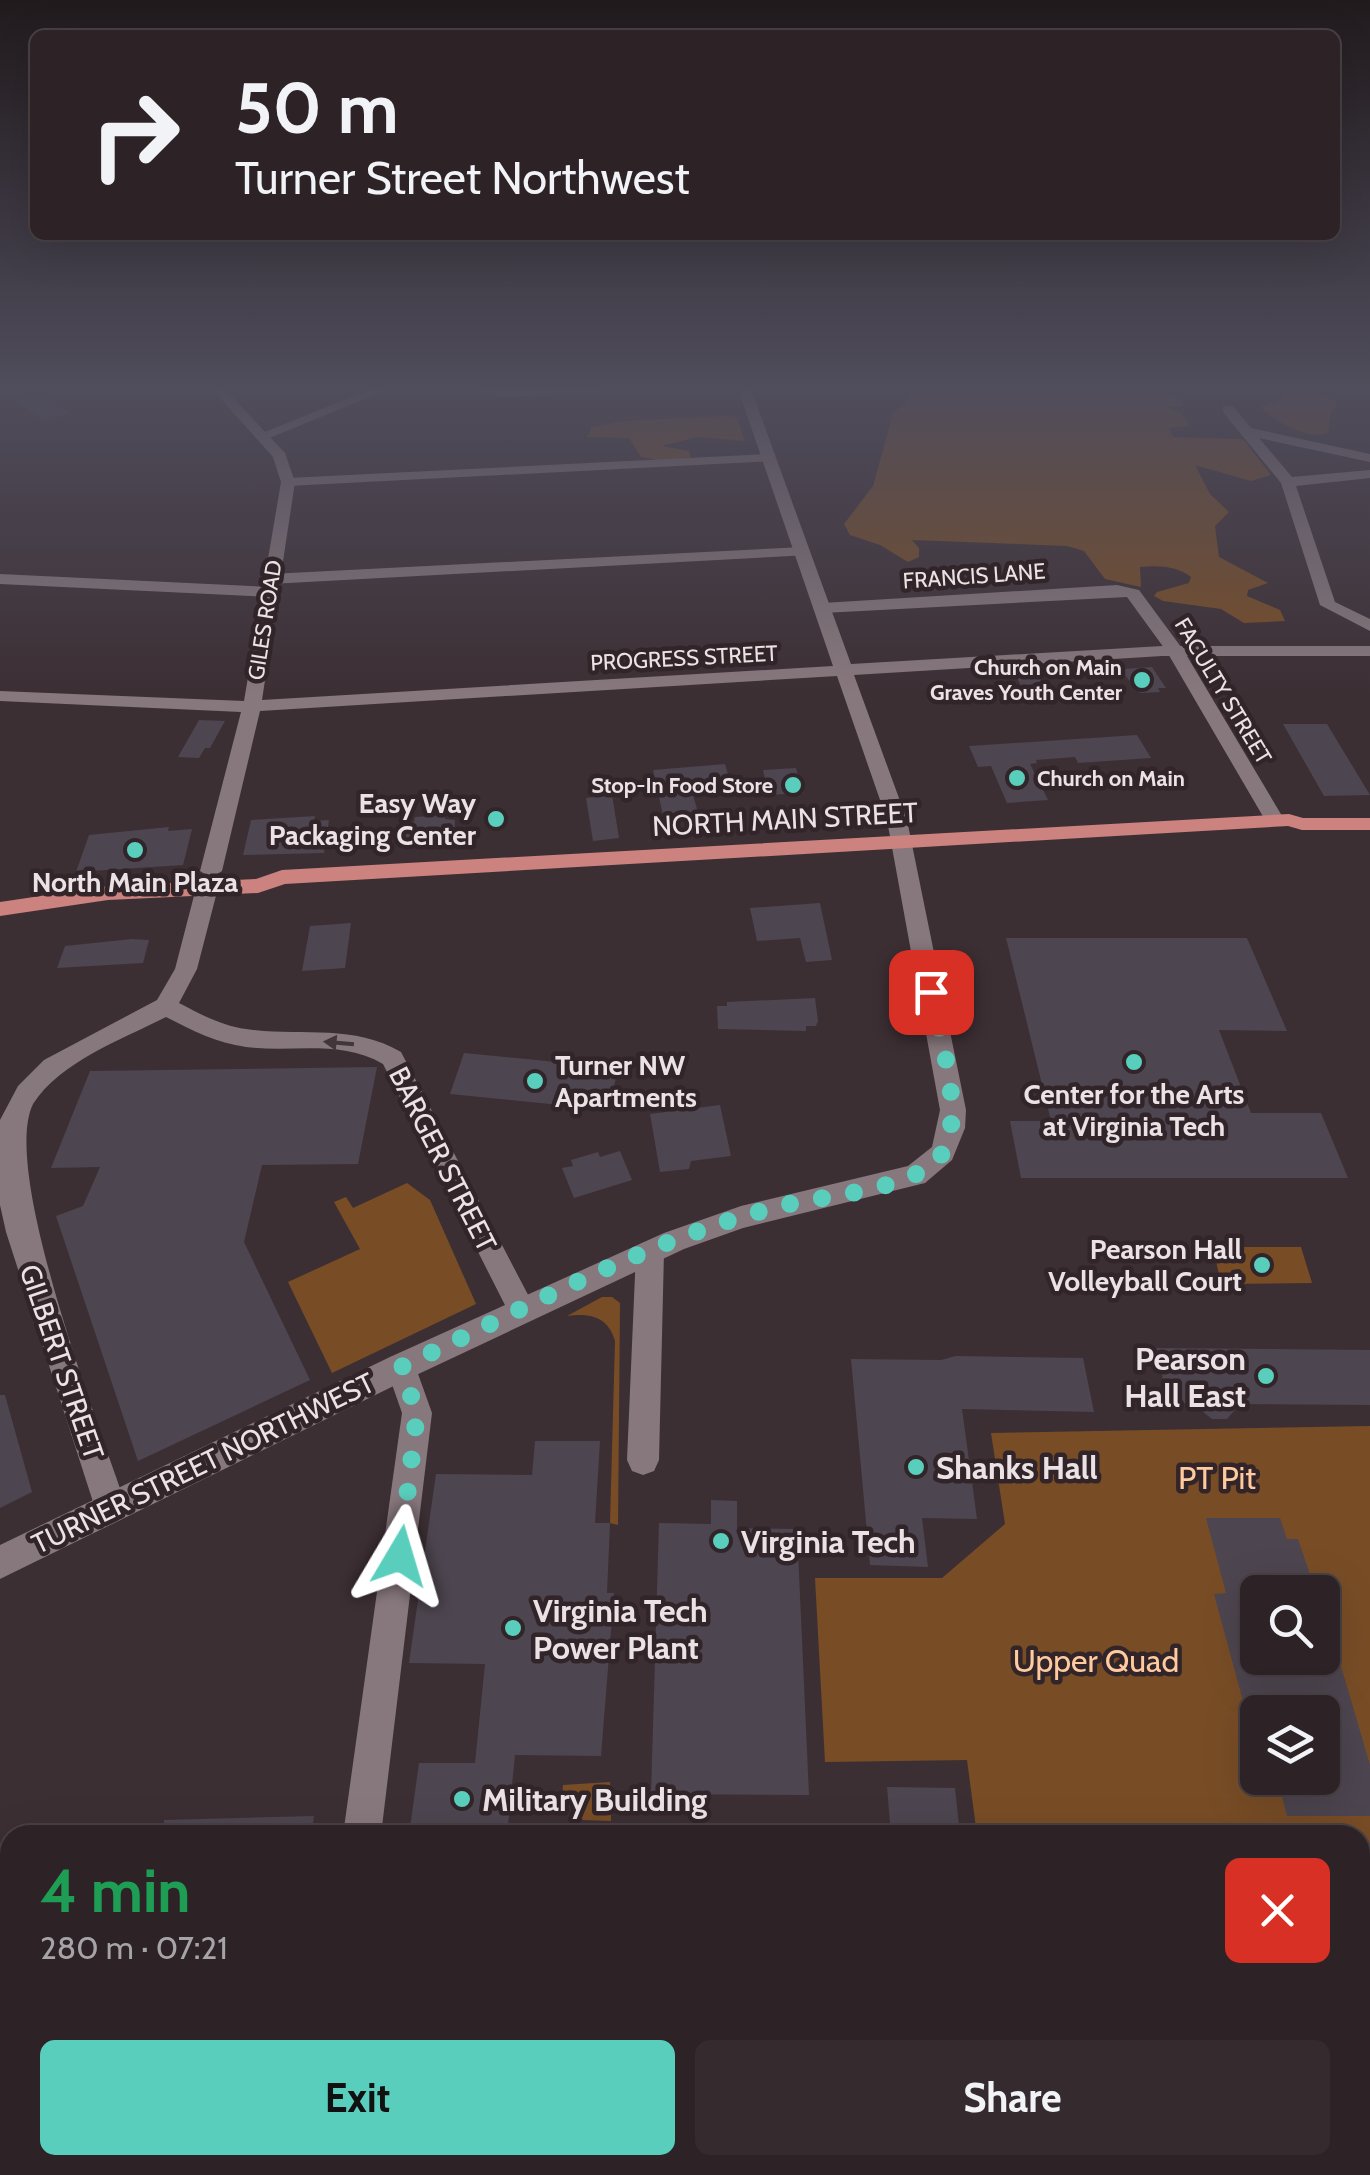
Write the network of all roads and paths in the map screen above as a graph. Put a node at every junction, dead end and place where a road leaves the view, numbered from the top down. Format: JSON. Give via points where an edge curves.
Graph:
{"nodes":[{"id":1,"x":287,"y":490,"type":"edge"},
{"id":2,"x":781,"y":490,"type":"edge"},
{"id":3,"x":1291,"y":490,"type":"edge"},
{"id":4,"x":803,"y":552,"type":"junction"},
{"id":5,"x":0,"y":578,"type":"edge"},
{"id":6,"x":270,"y":586,"type":"junction"},
{"id":7,"x":1127,"y":591,"type":"joint"},
{"id":8,"x":823,"y":608,"type":"junction"},
{"id":9,"x":1370,"y":626,"type":"edge"},
{"id":10,"x":1175,"y":651,"type":"junction"},
{"id":11,"x":1370,"y":651,"type":"edge"},
{"id":12,"x":846,"y":670,"type":"junction"},
{"id":13,"x":0,"y":696,"type":"edge"},
{"id":14,"x":252,"y":706,"type":"junction"},
{"id":15,"x":1370,"y":812,"type":"edge"},
{"id":16,"x":1283,"y":820,"type":"junction"},
{"id":17,"x":1370,"y":824,"type":"edge"},
{"id":18,"x":902,"y":842,"type":"junction"},
{"id":19,"x":209,"y":880,"type":"junction"},
{"id":20,"x":0,"y":891,"type":"edge"},
{"id":21,"x":0,"y":909,"type":"edge"},
{"id":22,"x":166,"y":1006,"type":"junction"},
{"id":23,"x":650,"y":1252,"type":"junction"},
{"id":24,"x":522,"y":1310,"type":"junction"},
{"id":25,"x":401,"y":1367,"type":"junction"},
{"id":26,"x":644,"y":1460,"type":"dead end"},
{"id":27,"x":111,"y":1508,"type":"junction"},
{"id":28,"x":0,"y":1562,"type":"edge"},
{"id":29,"x":363,"y":1825,"type":"edge"}],
"edges":[{"from":1,"to":6,"type":"street","name":"GILES ROAD"},
{"from":2,"to":4,"type":"street","name":"TURNER STREET NORTHWEST"},
{"from":3,"to":9,"type":"street","via":[[1328,604]]},
{"from":4,"to":6,"type":"street"},
{"from":4,"to":8,"type":"street","name":"TURNER STREET NORTHWEST"},
{"from":5,"to":6,"type":"street"},
{"from":6,"to":14,"type":"street","name":"GILES ROAD"},
{"from":7,"to":8,"type":"street","name":"FRANCIS LANE"},
{"from":7,"to":10,"type":"street","name":"FACULTY STREET","via":[[1139,597]]},
{"from":8,"to":12,"type":"street","name":"TURNER STREET NORTHWEST"},
{"from":10,"to":11,"type":"street","name":"PROGRESS STREET"},
{"from":10,"to":12,"type":"street","name":"PROGRESS STREET"},
{"from":10,"to":16,"type":"street","name":"FACULTY STREET"},
{"from":12,"to":14,"type":"street","name":"PROGRESS STREET"},
{"from":12,"to":18,"type":"street","name":"TURNER STREET NORTHWEST"},
{"from":13,"to":14,"type":"street","name":"PROGRESS STREET"},
{"from":14,"to":19,"type":"street","name":"GILES ROAD"},
{"from":15,"to":16,"type":"main road","name":"NORTH MAIN STREET","via":[[1296,812]]},
{"from":16,"to":17,"type":"main road","name":"NORTH MAIN STREET"},
{"from":16,"to":18,"type":"main road","name":"NORTH MAIN STREET"},
{"from":18,"to":19,"type":"main road","name":"NORTH MAIN STREET","via":[[282,876],[258,886]]},
{"from":18,"to":23,"type":"street","name":"TURNER STREET NORTHWEST","via":[[952,1110],[942,1153],[916,1175],[741,1217]]},
{"from":19,"to":20,"type":"main road","name":"NORTH MAIN STREET","via":[[132,876]]},
{"from":19,"to":21,"type":"main road","name":"NORTH MAIN STREET"},
{"from":19,"to":22,"type":"street","via":[[186,968]]},
{"from":24,"to":22,"type":"street","name":"BARGER STREET","one_way":true,"via":[[399,1069],[379,1050],[233,1036]]},
{"from":22,"to":27,"type":"street","name":"GILBERT STREET","via":[[75,1051],[37,1080],[18,1106],[8,1148],[22,1248]]},
{"from":23,"to":24,"type":"street","name":"TURNER STREET NORTHWEST"},
{"from":23,"to":26,"type":"street"},
{"from":24,"to":25,"type":"street","name":"TURNER STREET NORTHWEST"},
{"from":25,"to":27,"type":"street","name":"TURNER STREET NORTHWEST"},
{"from":25,"to":29,"type":"street","via":[[417,1413]]},
{"from":27,"to":28,"type":"street","name":"TURNER STREET NORTHWEST"}]}
